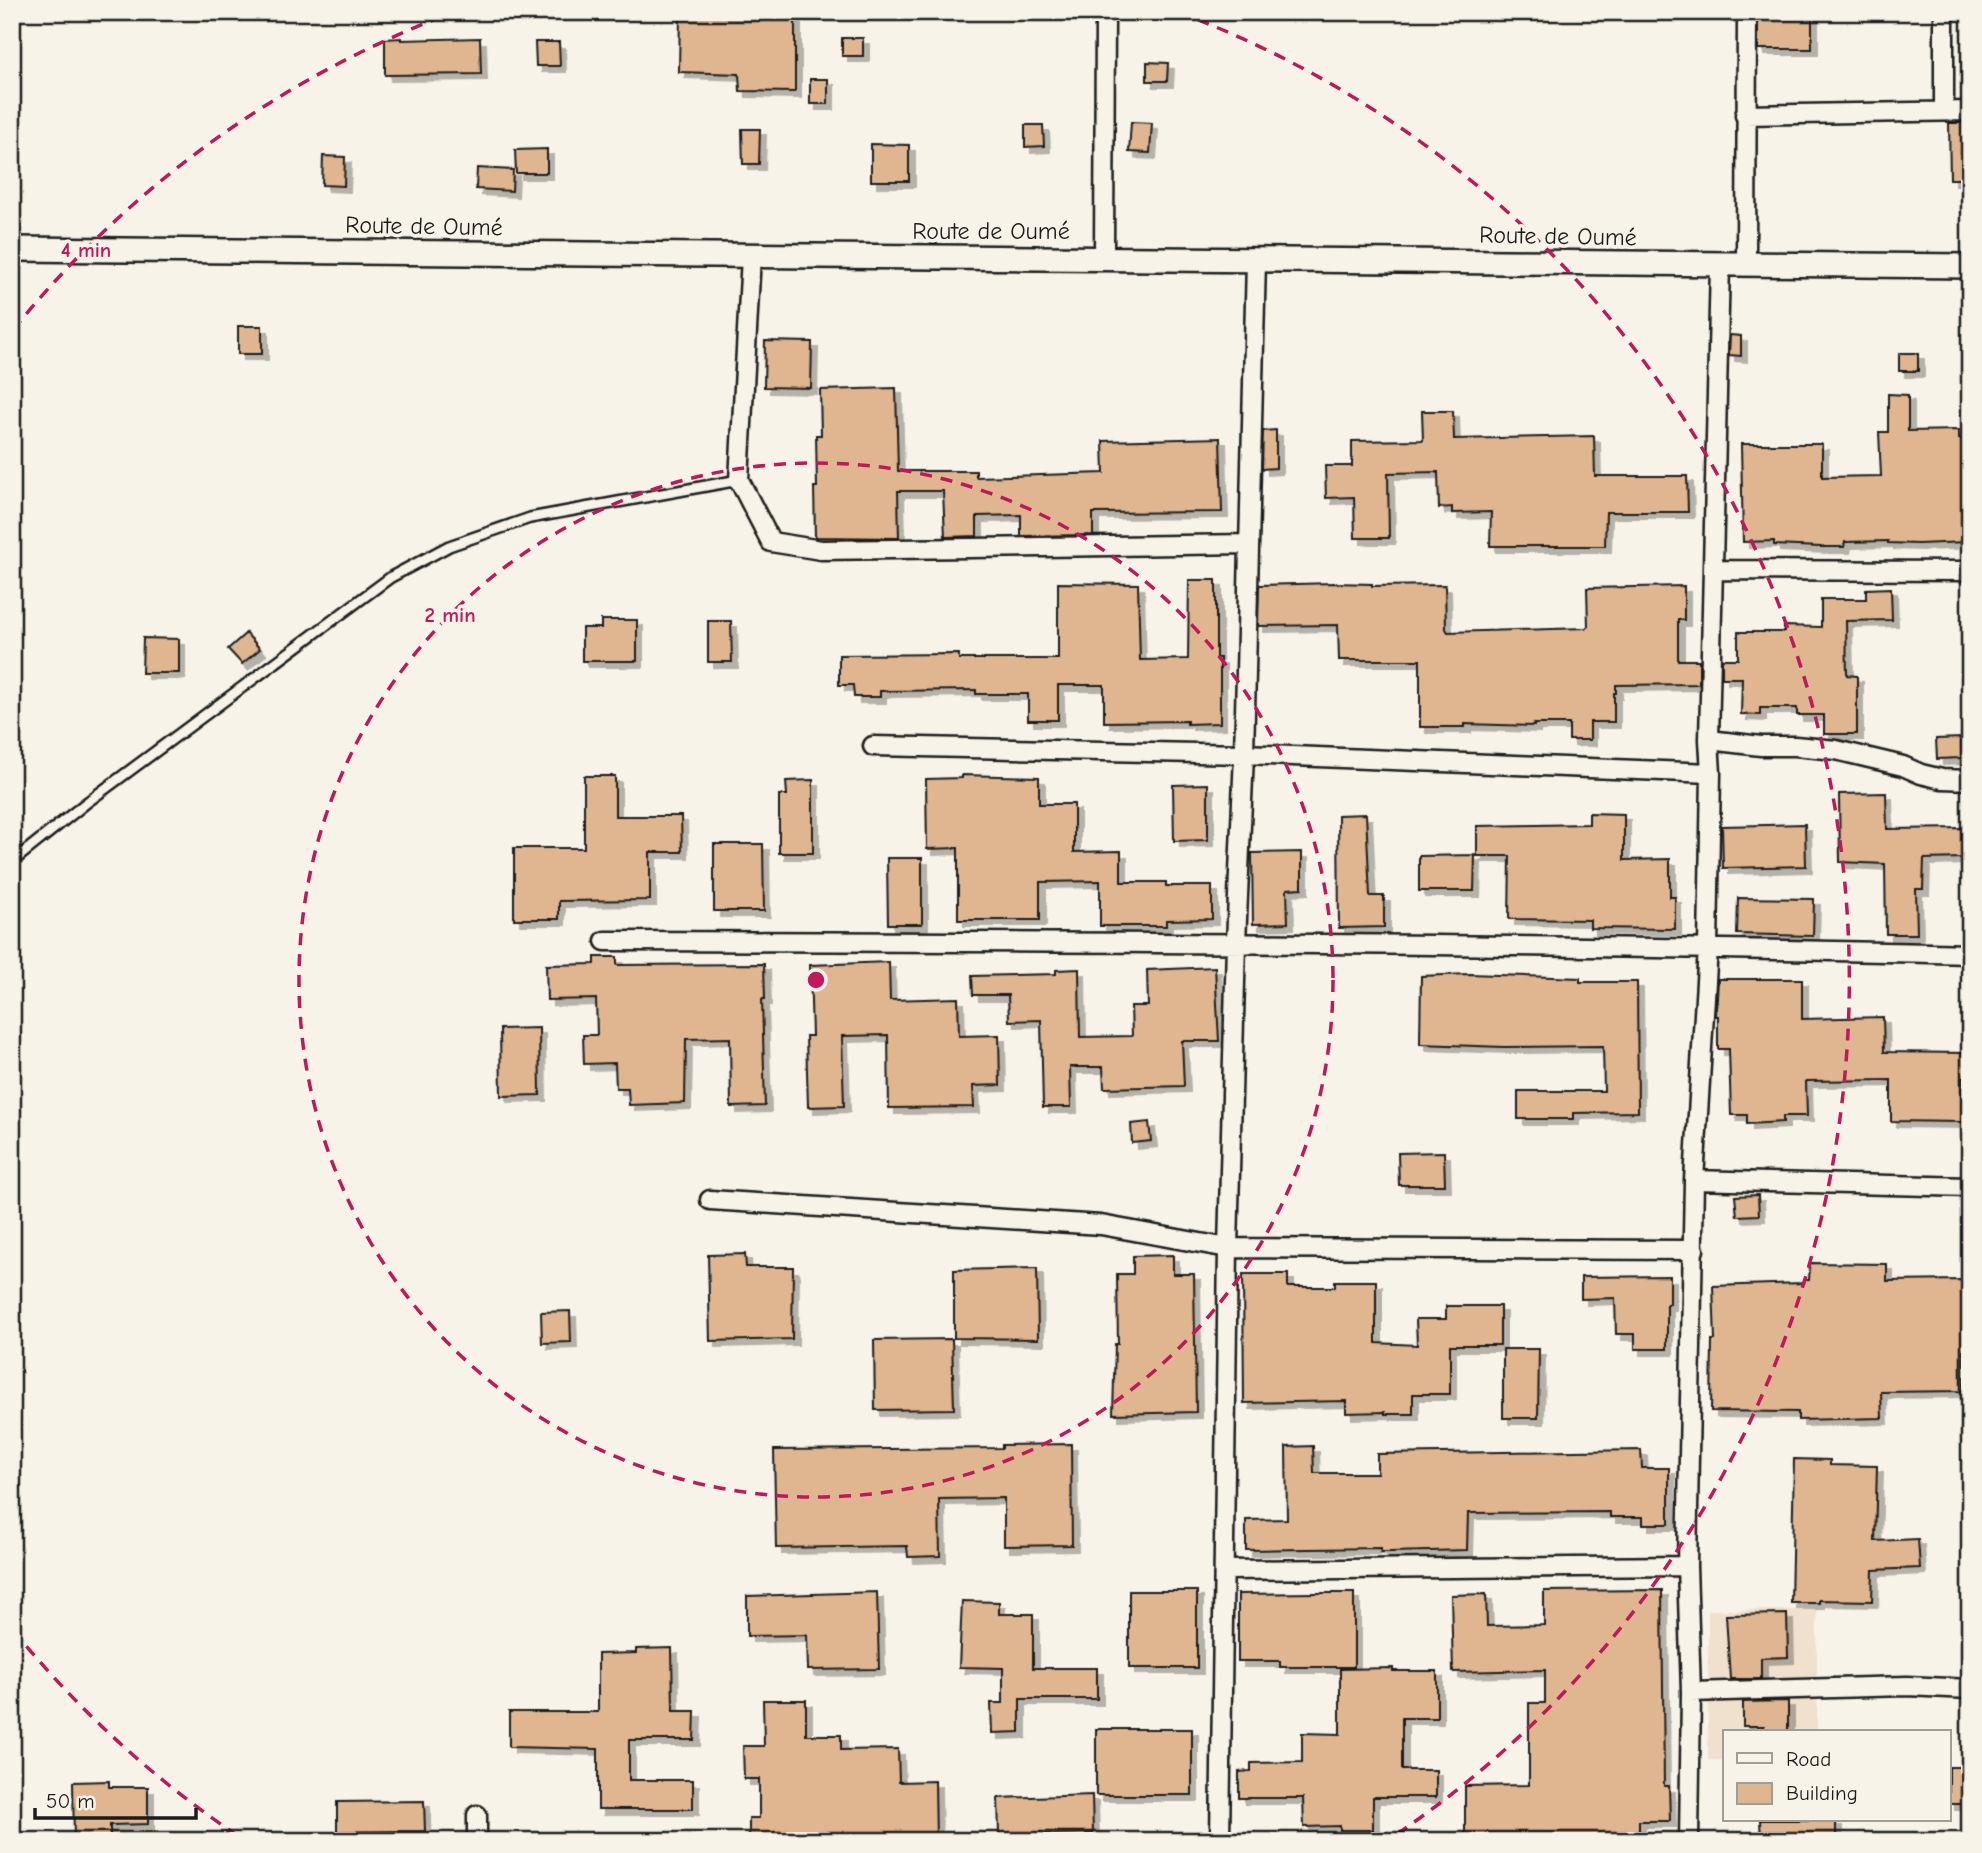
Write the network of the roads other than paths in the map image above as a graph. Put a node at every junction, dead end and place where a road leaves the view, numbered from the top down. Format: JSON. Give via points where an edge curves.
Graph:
{"nodes":[{"id":1,"x":1105,"y":12,"type":"edge"},
{"id":2,"x":1747,"y":12,"type":"edge"},
{"id":3,"x":1944,"y":12,"type":"edge"},
{"id":4,"x":1944,"y":111,"type":"junction"},
{"id":5,"x":1970,"y":111,"type":"edge"},
{"id":6,"x":1745,"y":115,"type":"junction"},
{"id":7,"x":12,"y":249,"type":"edge"},
{"id":8,"x":751,"y":256,"type":"junction"},
{"id":9,"x":1104,"y":258,"type":"junction"},
{"id":10,"x":1256,"y":260,"type":"junction"},
{"id":11,"x":1720,"y":264,"type":"junction"},
{"id":12,"x":1746,"y":264,"type":"junction"},
{"id":13,"x":1970,"y":266,"type":"edge"},
{"id":14,"x":739,"y":480,"type":"junction"},
{"id":15,"x":1249,"y":544,"type":"junction"},
{"id":16,"x":1714,"y":570,"type":"junction"},
{"id":17,"x":1970,"y":571,"type":"edge"},
{"id":18,"x":1709,"y":740,"type":"junction"},
{"id":19,"x":873,"y":746,"type":"dead end"},
{"id":20,"x":1244,"y":754,"type":"junction"},
{"id":21,"x":1711,"y":773,"type":"junction"},
{"id":22,"x":1970,"y":780,"type":"edge"},
{"id":23,"x":12,"y":862,"type":"edge"},
{"id":24,"x":605,"y":941,"type":"dead end"},
{"id":25,"x":1236,"y":943,"type":"junction"},
{"id":26,"x":1708,"y":948,"type":"junction"},
{"id":27,"x":1970,"y":954,"type":"edge"},
{"id":28,"x":1694,"y":1180,"type":"junction"},
{"id":29,"x":1970,"y":1187,"type":"edge"},
{"id":30,"x":709,"y":1200,"type":"dead end"},
{"id":31,"x":1228,"y":1248,"type":"junction"},
{"id":32,"x":1694,"y":1250,"type":"junction"},
{"id":33,"x":1687,"y":1566,"type":"junction"},
{"id":34,"x":1224,"y":1570,"type":"junction"},
{"id":35,"x":1970,"y":1689,"type":"edge"},
{"id":36,"x":1691,"y":1692,"type":"junction"},
{"id":37,"x":477,"y":1815,"type":"dead end"},
{"id":38,"x":477,"y":1841,"type":"edge"},
{"id":39,"x":1220,"y":1841,"type":"edge"},
{"id":40,"x":1689,"y":1841,"type":"edge"}],
"edges":[{"from":1,"to":9,"type":"street"},
{"from":2,"to":6,"type":"street"},
{"from":3,"to":4,"type":"street"},
{"from":4,"to":5,"type":"street"},
{"from":4,"to":6,"type":"street"},
{"from":6,"to":12,"type":"street"},
{"from":7,"to":8,"type":"street","name":"Route de Oumé"},
{"from":8,"to":9,"type":"street","name":"Route de Oumé"},
{"from":8,"to":14,"type":"street"},
{"from":9,"to":10,"type":"street","name":"Route de Oumé"},
{"from":10,"to":11,"type":"street","name":"Route de Oumé"},
{"from":10,"to":15,"type":"street"},
{"from":11,"to":12,"type":"street","name":"Route de Oumé"},
{"from":11,"to":16,"type":"street"},
{"from":12,"to":13,"type":"street","name":"Route de Oumé"},
{"from":14,"to":15,"type":"street","via":[[771,542],[821,550]]},
{"from":14,"to":23,"type":"lane","via":[[530,518],[449,546],[391,577]]},
{"from":15,"to":20,"type":"street"},
{"from":16,"to":17,"type":"street"},
{"from":16,"to":18,"type":"street"},
{"from":18,"to":21,"type":"street"},
{"from":18,"to":22,"type":"street","via":[[1836,750],[1942,779]]},
{"from":19,"to":20,"type":"street"},
{"from":20,"to":21,"type":"street"},
{"from":20,"to":25,"type":"street"},
{"from":21,"to":26,"type":"street"},
{"from":24,"to":25,"type":"street"},
{"from":25,"to":26,"type":"street"},
{"from":25,"to":31,"type":"street"},
{"from":26,"to":27,"type":"street"},
{"from":26,"to":28,"type":"street"},
{"from":28,"to":29,"type":"street"},
{"from":28,"to":32,"type":"street"},
{"from":30,"to":31,"type":"street","via":[[1101,1225]]},
{"from":31,"to":32,"type":"street"},
{"from":31,"to":34,"type":"street"},
{"from":32,"to":33,"type":"street"},
{"from":33,"to":34,"type":"street"},
{"from":33,"to":36,"type":"street"},
{"from":34,"to":39,"type":"street"},
{"from":35,"to":36,"type":"street","via":[[1907,1686]]},
{"from":36,"to":40,"type":"street"},
{"from":37,"to":38,"type":"street"}]}
